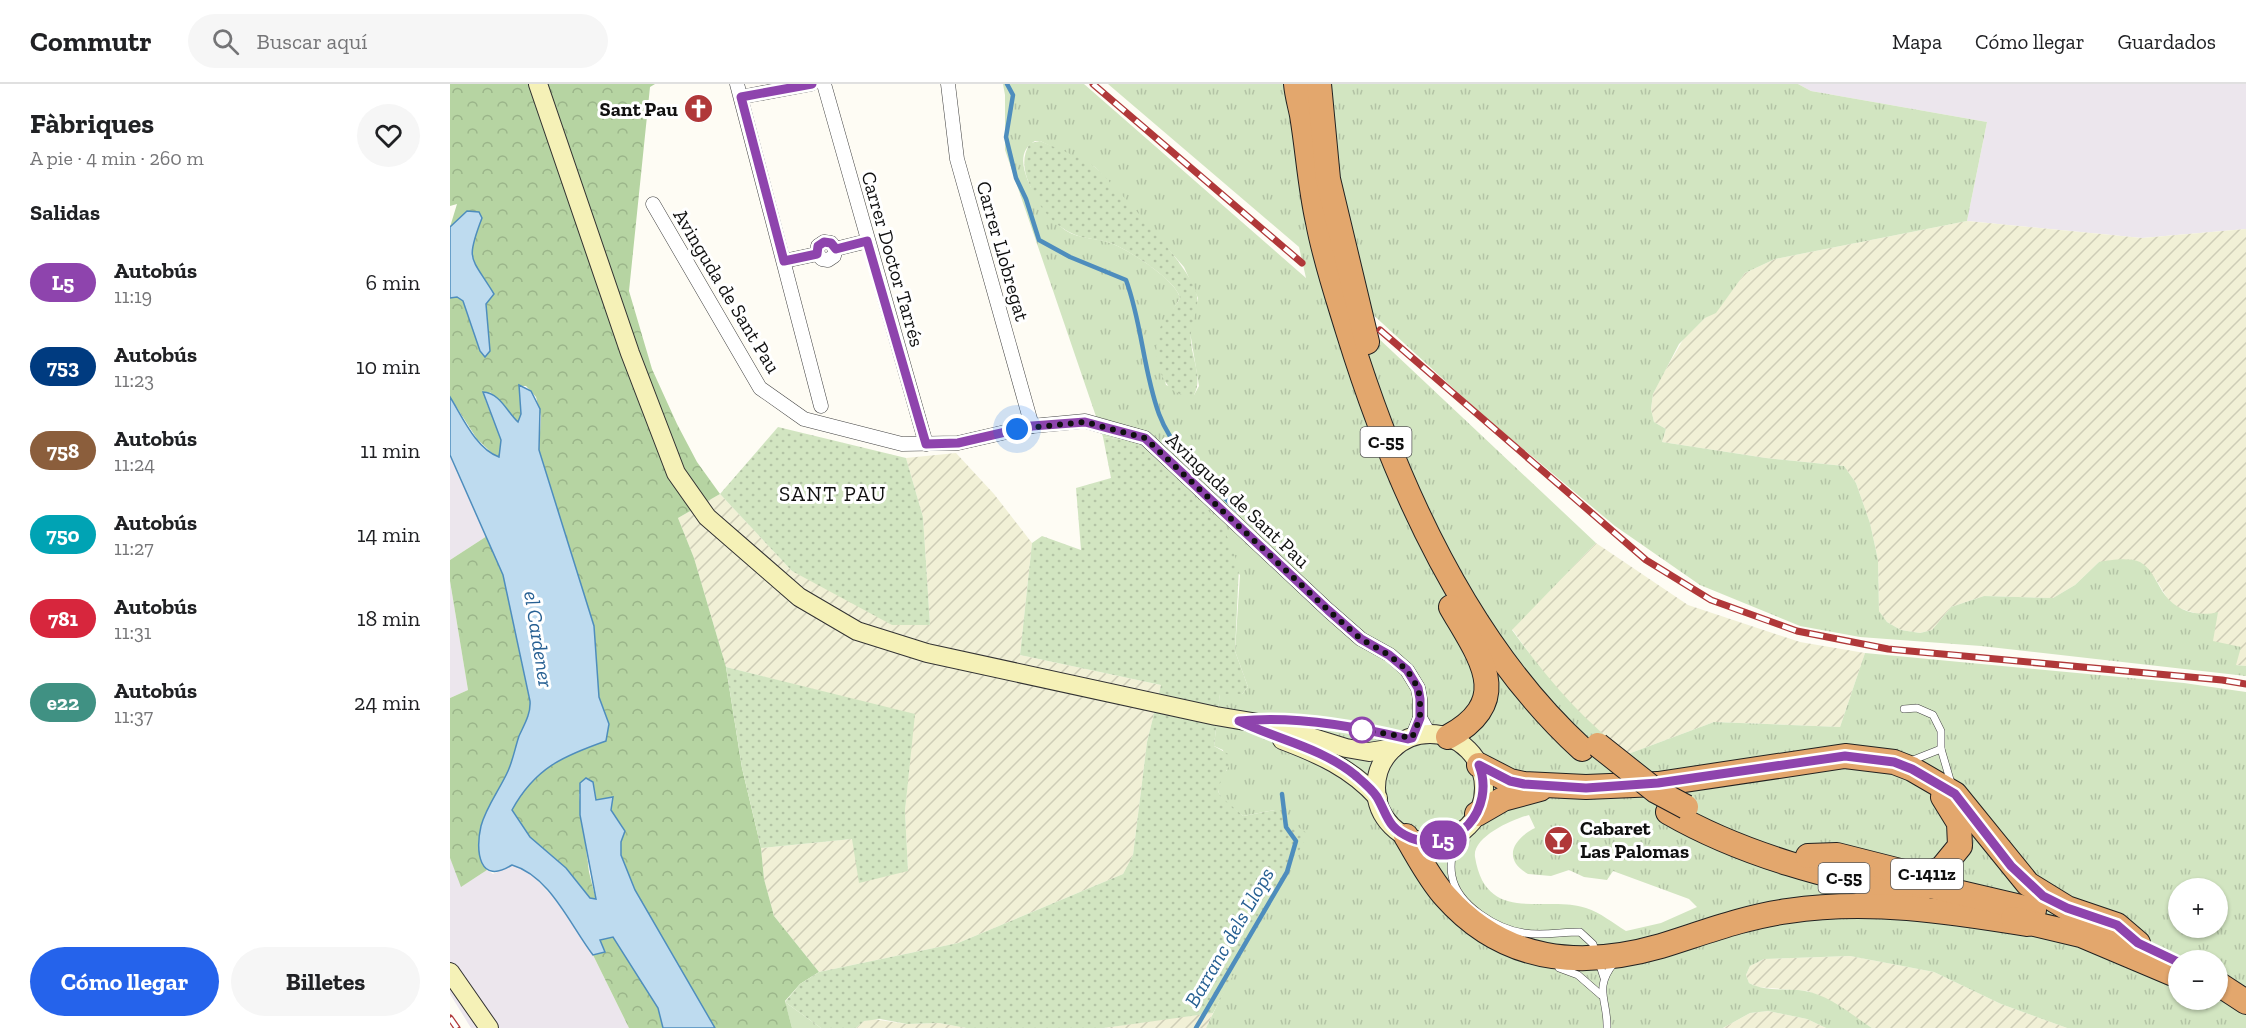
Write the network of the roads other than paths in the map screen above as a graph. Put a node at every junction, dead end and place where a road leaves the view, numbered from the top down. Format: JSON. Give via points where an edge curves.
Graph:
{"nodes":[{"id":1,"x":538,"y":84,"type":"edge"},
{"id":2,"x":811,"y":84,"type":"edge"},
{"id":3,"x":824,"y":84,"type":"edge"},
{"id":4,"x":948,"y":84,"type":"edge"},
{"id":5,"x":1303,"y":85,"type":"edge"},
{"id":6,"x":739,"y":91,"type":"edge"},
{"id":7,"x":653,"y":204,"type":"dead end"},
{"id":8,"x":867,"y":241,"type":"junction"},
{"id":9,"x":784,"y":261,"type":"junction"},
{"id":10,"x":821,"y":406,"type":"dead end"},
{"id":11,"x":1032,"y":426,"type":"junction"},
{"id":12,"x":926,"y":444,"type":"junction"},
{"id":13,"x":1904,"y":710,"type":"dead end"},
{"id":14,"x":1239,"y":721,"type":"junction"},
{"id":15,"x":1418,"y":739,"type":"junction"},
{"id":16,"x":1941,"y":749,"type":"junction"},
{"id":17,"x":1894,"y":762,"type":"junction"},
{"id":18,"x":1479,"y":765,"type":"junction"},
{"id":19,"x":1929,"y":779,"type":"junction"},
{"id":20,"x":1545,"y":787,"type":"junction"},
{"id":21,"x":1955,"y":794,"type":"junction"},
{"id":22,"x":1378,"y":798,"type":"junction"},
{"id":23,"x":1677,"y":809,"type":"junction"},
{"id":24,"x":1477,"y":814,"type":"junction"},
{"id":25,"x":1457,"y":835,"type":"junction"},
{"id":26,"x":1406,"y":836,"type":"junction"},
{"id":27,"x":1808,"y":856,"type":"junction"},
{"id":28,"x":1455,"y":906,"type":"junction"},
{"id":29,"x":2026,"y":924,"type":"junction"},
{"id":30,"x":2138,"y":943,"type":"junction"},
{"id":31,"x":2168,"y":957,"type":"edge"},
{"id":32,"x":1527,"y":959,"type":"dead end"},
{"id":33,"x":1608,"y":964,"type":"junction"},
{"id":34,"x":1556,"y":967,"type":"dead end"},
{"id":35,"x":450,"y":972,"type":"edge"},
{"id":36,"x":2168,"y":972,"type":"edge"},
{"id":37,"x":2228,"y":994,"type":"edge"},
{"id":38,"x":1601,"y":995,"type":"junction"},
{"id":39,"x":2228,"y":1003,"type":"edge"},
{"id":40,"x":2245,"y":1011,"type":"edge"},
{"id":41,"x":489,"y":1028,"type":"edge"},
{"id":42,"x":1607,"y":1028,"type":"edge"}],
"edges":[{"from":1,"to":14,"type":"main road","via":[[675,473],[707,517],[747,554],[800,597],[857,631],[927,653]]},
{"from":2,"to":6,"type":"street"},
{"from":3,"to":8,"type":"street","name":"Carrer Doctor Tarrés"},
{"from":4,"to":11,"type":"street","name":"Carrer Llobregat","via":[[957,159]]},
{"from":5,"to":15,"type":"highway","via":[[1297,147],[1313,253],[1351,392],[1405,524],[1484,669],[1484,705],[1469,724]]},
{"from":5,"to":23,"type":"highway","number":"C-55","via":[[1310,186],[1328,268],[1400,476],[1440,554],[1501,655],[1539,704],[1590,747],[1614,776]]},
{"from":6,"to":9,"type":"street"},
{"from":7,"to":12,"type":"street","name":"Avinguda de Sant Pau","via":[[760,388],[804,419],[902,444]]},
{"from":8,"to":9,"type":"street","via":[[836,249],[828,260],[817,254]]},
{"from":8,"to":12,"type":"street","name":"Carrer Doctor Tarrés"},
{"from":9,"to":10,"type":"street"},
{"from":11,"to":12,"type":"street","name":"Avinguda de Sant Pau","via":[[958,443]]},
{"from":11,"to":15,"type":"street","name":"Avinguda de Sant Pau","via":[[1085,422],[1145,438],[1328,610],[1361,639],[1407,670],[1418,688]]},
{"from":13,"to":16,"type":"lane","via":[[1917,708],[1933,715],[1941,731]]},
{"from":14,"to":15,"type":"main road","via":[[1275,726],[1369,752]]},
{"from":14,"to":22,"type":"main road","via":[[1339,764]]},
{"from":15,"to":18,"type":"main road","via":[[1467,748]]},
{"from":15,"to":22,"type":"main road","via":[[1379,771]]},
{"from":16,"to":17,"type":"lane","via":[[1920,759]]},
{"from":16,"to":21,"type":"lane"},
{"from":17,"to":19,"type":"highway"},
{"from":17,"to":20,"type":"highway","via":[[1845,756],[1658,783]]},
{"from":18,"to":20,"type":"highway","via":[[1510,781]]},
{"from":18,"to":24,"type":"main road","via":[[1484,790]]},
{"from":19,"to":21,"type":"highway"},
{"from":19,"to":27,"type":"highway","number":"C-1411z","via":[[1950,806],[1961,832],[1960,846],[1942,868],[1929,874],[1912,874],[1837,855]]},
{"from":20,"to":24,"type":"highway","via":[[1503,799]]},
{"from":21,"to":30,"type":"highway","via":[[2028,884],[2067,908],[2117,925]]},
{"from":22,"to":26,"type":"main road","via":[[1387,820]]},
{"from":23,"to":27,"type":"highway","number":"C-55"},
{"from":23,"to":29,"type":"highway","number":"C-55","via":[[1689,824],[1761,855],[1880,887],[1992,911]]},
{"from":24,"to":25,"type":"main road"},
{"from":25,"to":26,"type":"main road","via":[[1435,842]]},
{"from":25,"to":33,"type":"lane","via":[[1451,874],[1461,896],[1511,930],[1537,934],[1580,932]]},
{"from":26,"to":28,"type":"highway","via":[[1430,877]]},
{"from":27,"to":30,"type":"highway","number":"C-55","via":[[2036,910]]},
{"from":28,"to":32,"type":"lane","via":[[1482,937]]},
{"from":28,"to":33,"type":"highway","via":[[1491,934],[1520,948]]},
{"from":29,"to":33,"type":"highway","via":[[1924,908],[1825,906],[1760,915]]},
{"from":29,"to":36,"type":"highway","number":"C-55","via":[[2081,935]]},
{"from":30,"to":31,"type":"highway","number":"C-55"},
{"from":33,"to":38,"type":"lane"},
{"from":34,"to":38,"type":"lane","via":[[1578,975]]},
{"from":35,"to":41,"type":"main road"},
{"from":37,"to":40,"type":"highway"},
{"from":38,"to":42,"type":"lane"},
{"from":39,"to":40,"type":"highway"}]}
